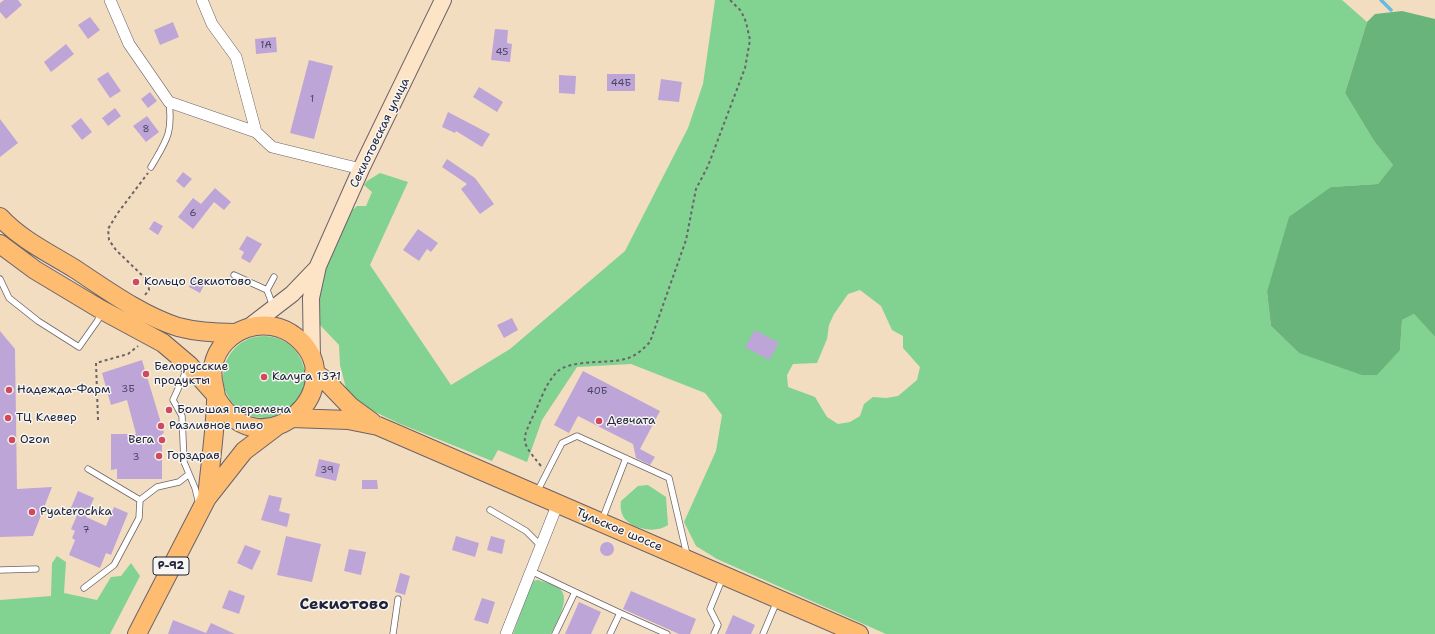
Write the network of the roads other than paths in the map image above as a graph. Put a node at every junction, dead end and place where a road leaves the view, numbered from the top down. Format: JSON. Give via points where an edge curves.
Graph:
{"nodes":[{"id":1,"x":110,"y":0,"type":"edge"},
{"id":2,"x":202,"y":0,"type":"edge"},
{"id":3,"x":443,"y":0,"type":"edge"},
{"id":4,"x":169,"y":102,"type":"junction"},
{"id":5,"x":256,"y":132,"type":"junction"},
{"id":6,"x":151,"y":167,"type":"road end"},
{"id":7,"x":361,"y":169,"type":"junction"},
{"id":8,"x":0,"y":217,"type":"edge"},
{"id":9,"x":0,"y":244,"type":"edge"},
{"id":10,"x":318,"y":266,"type":"junction"},
{"id":11,"x":234,"y":275,"type":"dead end"},
{"id":12,"x":274,"y":277,"type":"dead end"},
{"id":13,"x":0,"y":279,"type":"edge"},
{"id":14,"x":267,"y":290,"type":"junction"},
{"id":15,"x":274,"y":308,"type":"junction"},
{"id":16,"x":100,"y":309,"type":"junction"},
{"id":17,"x":242,"y":330,"type":"junction"},
{"id":18,"x":189,"y":365,"type":"junction"},
{"id":19,"x":313,"y":366,"type":"junction"},
{"id":20,"x":216,"y":396,"type":"junction"},
{"id":21,"x":285,"y":422,"type":"junction"},
{"id":22,"x":378,"y":426,"type":"junction"},
{"id":23,"x":626,"y":458,"type":"junction"},
{"id":24,"x":88,"y":469,"type":"dead end"},
{"id":25,"x":189,"y":474,"type":"junction"},
{"id":26,"x":536,"y":494,"type":"junction"},
{"id":27,"x":140,"y":500,"type":"junction"},
{"id":28,"x":203,"y":504,"type":"junction"},
{"id":29,"x":558,"y":504,"type":"junction"},
{"id":30,"x":490,"y":510,"type":"dead end"},
{"id":31,"x":601,"y":522,"type":"junction"},
{"id":32,"x":541,"y":546,"type":"junction"},
{"id":33,"x":688,"y":560,"type":"junction"},
{"id":34,"x":36,"y":569,"type":"dead end"},
{"id":35,"x":0,"y":570,"type":"edge"},
{"id":36,"x":531,"y":571,"type":"junction"},
{"id":37,"x":724,"y":576,"type":"junction"},
{"id":38,"x":84,"y":588,"type":"dead end"},
{"id":39,"x":575,"y":592,"type":"junction"},
{"id":40,"x":398,"y":599,"type":"dead end"},
{"id":41,"x":778,"y":599,"type":"junction"},
{"id":42,"x":620,"y":613,"type":"junction"},
{"id":43,"x":136,"y":634,"type":"edge"},
{"id":44,"x":393,"y":634,"type":"edge"},
{"id":45,"x":506,"y":634,"type":"edge"},
{"id":46,"x":555,"y":634,"type":"edge"},
{"id":47,"x":610,"y":634,"type":"edge"},
{"id":48,"x":667,"y":634,"type":"edge"},
{"id":49,"x":714,"y":634,"type":"edge"},
{"id":50,"x":763,"y":634,"type":"edge"},
{"id":51,"x":859,"y":634,"type":"edge"}],
"edges":[{"from":1,"to":4,"type":"street","via":[[129,44]]},
{"from":2,"to":5,"type":"street","via":[[212,24],[236,57]]},
{"from":3,"to":7,"type":"main road","name":"Секиотовская улица"},
{"from":4,"to":5,"type":"street"},
{"from":4,"to":6,"type":"lane","via":[[171,116],[168,136]]},
{"from":5,"to":7,"type":"street","via":[[272,147]]},
{"from":7,"to":10,"type":"main road","name":"Секиотовская улица"},
{"from":8,"to":17,"type":"main road","via":[[48,253],[127,302],[163,320],[200,332]]},
{"from":9,"to":16,"type":"main road","via":[[35,270]]},
{"from":10,"to":15,"type":"main road","via":[[292,294]]},
{"from":10,"to":19,"type":"main road","via":[[311,298]]},
{"from":11,"to":14,"type":"lane"},
{"from":12,"to":14,"type":"lane"},
{"from":13,"to":16,"type":"lane","via":[[10,298],[38,321],[79,347],[98,320]]},
{"from":14,"to":15,"type":"lane"},
{"from":15,"to":17,"type":"main road"},
{"from":16,"to":18,"type":"main road","via":[[163,343]]},
{"from":17,"to":19,"type":"main road","via":[[258,325],[275,326],[291,333],[303,345]]},
{"from":17,"to":20,"type":"main road","via":[[225,342],[214,359],[212,373]]},
{"from":18,"to":20,"type":"main road"},
{"from":18,"to":25,"type":"lane","via":[[173,400],[182,416],[184,462]]},
{"from":19,"to":21,"type":"main road","via":[[314,381],[310,398],[302,409]]},
{"from":19,"to":22,"type":"main road","via":[[350,406]]},
{"from":20,"to":21,"type":"main road","via":[[229,415],[247,425],[257,427]]},
{"from":20,"to":28,"type":"main road","number":"Р-92","via":[[215,437]]},
{"from":21,"to":22,"type":"main road","via":[[348,420]]},
{"from":21,"to":28,"type":"main road","number":"Р-92","via":[[244,451]]},
{"from":22,"to":26,"type":"main road","name":"Тульское шоссе"},
{"from":23,"to":26,"type":"lane","via":[[577,436],[562,443]]},
{"from":23,"to":31,"type":"lane"},
{"from":23,"to":33,"type":"lane","via":[[669,478]]},
{"from":24,"to":27,"type":"lane"},
{"from":25,"to":27,"type":"lane","via":[[179,482],[157,487]]},
{"from":25,"to":28,"type":"lane"},
{"from":26,"to":29,"type":"main road","name":"Тульское шоссе"},
{"from":27,"to":38,"type":"lane","via":[[139,518],[114,565]]},
{"from":28,"to":43,"type":"main road","number":"Р-92"},
{"from":29,"to":31,"type":"main road","name":"Тульское шоссе"},
{"from":29,"to":32,"type":"street"},
{"from":30,"to":32,"type":"lane","via":[[526,531]]},
{"from":31,"to":33,"type":"main road","name":"Тульское шоссе"},
{"from":32,"to":36,"type":"street"},
{"from":33,"to":37,"type":"main road","name":"Тульское шоссе"},
{"from":34,"to":35,"type":"lane"},
{"from":36,"to":39,"type":"lane"},
{"from":36,"to":45,"type":"street"},
{"from":37,"to":41,"type":"main road","name":"Тульское шоссе"},
{"from":37,"to":49,"type":"lane","via":[[710,609],[718,625]]},
{"from":39,"to":42,"type":"lane"},
{"from":39,"to":46,"type":"lane"},
{"from":40,"to":44,"type":"lane"},
{"from":41,"to":50,"type":"lane"},
{"from":41,"to":51,"type":"main road","name":"Тульское шоссе"},
{"from":42,"to":47,"type":"lane"},
{"from":42,"to":48,"type":"lane"}]}
